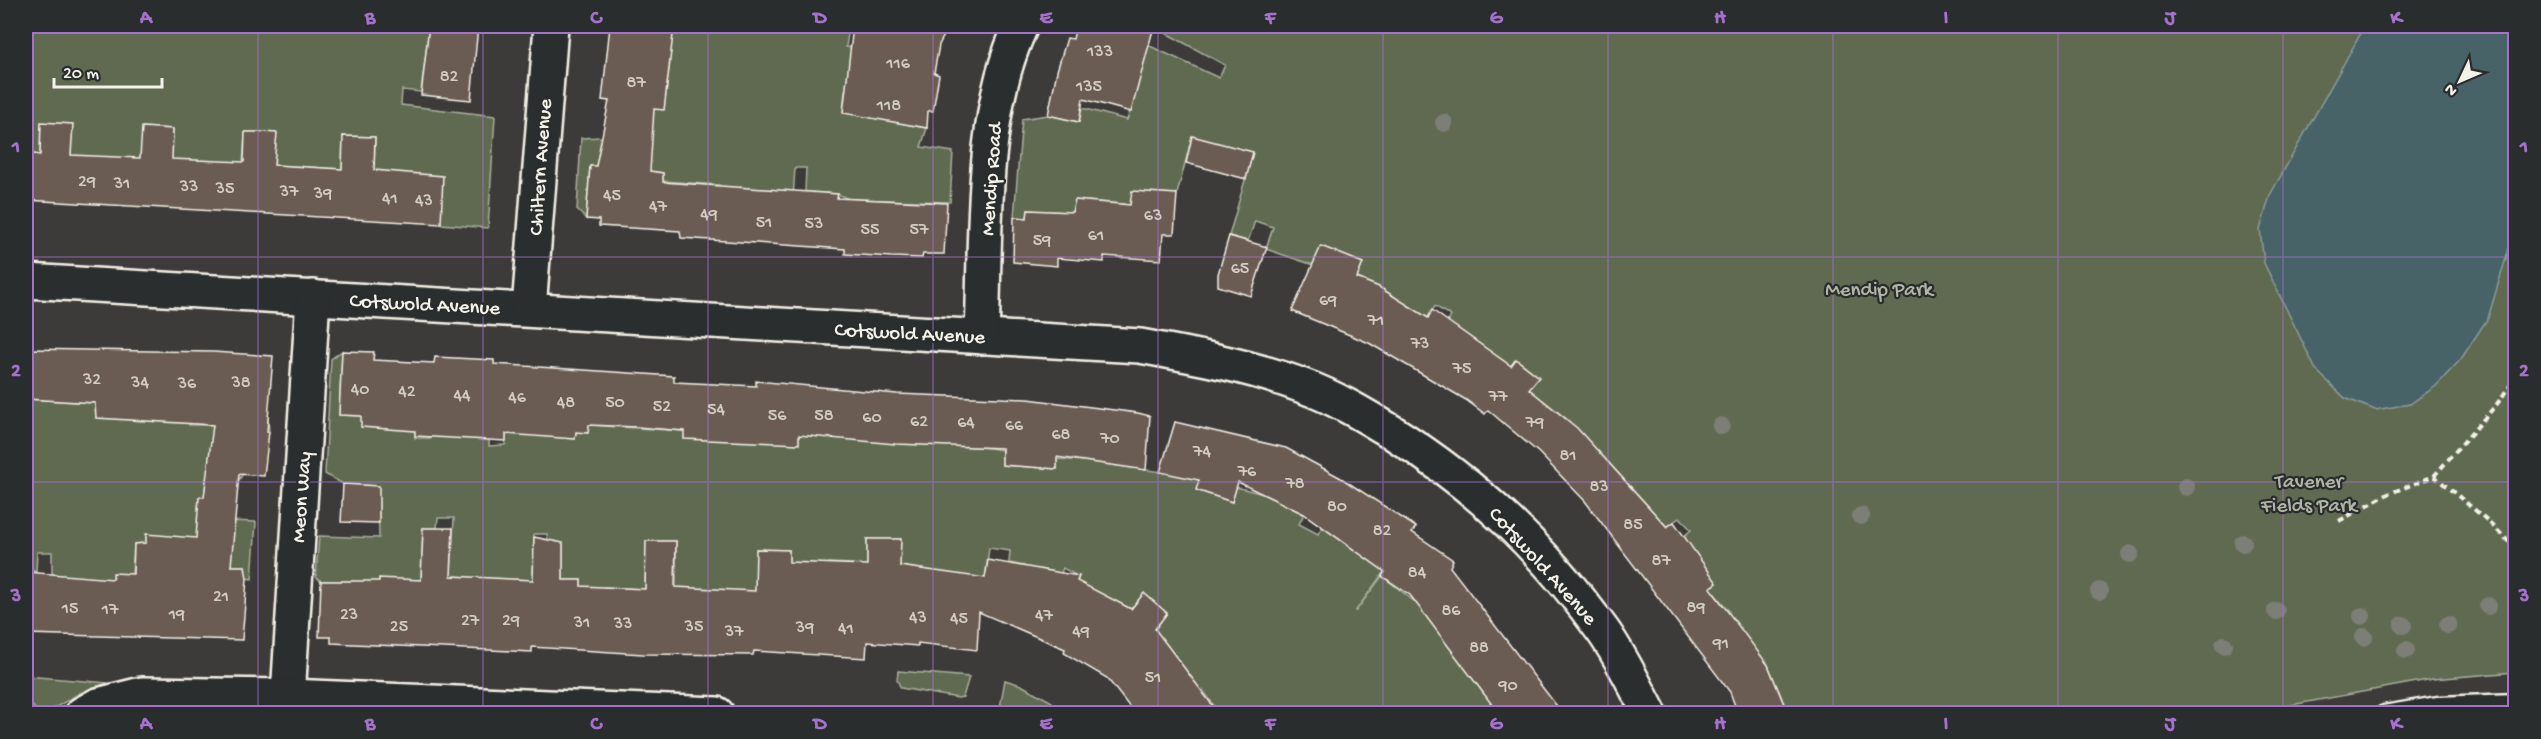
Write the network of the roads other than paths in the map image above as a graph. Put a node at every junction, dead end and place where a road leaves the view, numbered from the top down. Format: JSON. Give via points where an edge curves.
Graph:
{"nodes":[{"id":1,"x":551,"y":26,"type":"edge"},
{"id":2,"x":1021,"y":26,"type":"edge"},
{"id":3,"x":26,"y":281,"type":"edge"},
{"id":4,"x":313,"y":297,"type":"junction"},
{"id":5,"x":529,"y":309,"type":"junction"},
{"id":6,"x":982,"y":337,"type":"junction"},
{"id":7,"x":288,"y":696,"type":"junction"},
{"id":8,"x":2516,"y":702,"type":"edge"},
{"id":9,"x":82,"y":714,"type":"edge"},
{"id":10,"x":717,"y":714,"type":"edge"},
{"id":11,"x":1650,"y":714,"type":"edge"},
{"id":12,"x":2384,"y":714,"type":"edge"}],
"edges":[{"from":1,"to":5,"type":"street","name":"Chiltern Avenue"},
{"from":2,"to":6,"type":"street","name":"Mendip Road","via":[[996,103]]},
{"from":3,"to":4,"type":"street","name":"Cotswold Avenue"},
{"from":4,"to":5,"type":"street","name":"Cotswold Avenue"},
{"from":4,"to":7,"type":"street","name":"Meon Way"},
{"from":5,"to":6,"type":"street","name":"Cotswold Avenue"},
{"from":6,"to":11,"type":"street","name":"Cotswold Avenue","via":[[1140,346],[1214,359],[1305,386],[1360,413],[1424,453],[1485,499],[1548,562],[1604,632]]},
{"from":7,"to":9,"type":"street","via":[[142,694],[98,705]]},
{"from":7,"to":10,"type":"street"},
{"from":8,"to":12,"type":"lane","via":[[2438,705]]}]}
